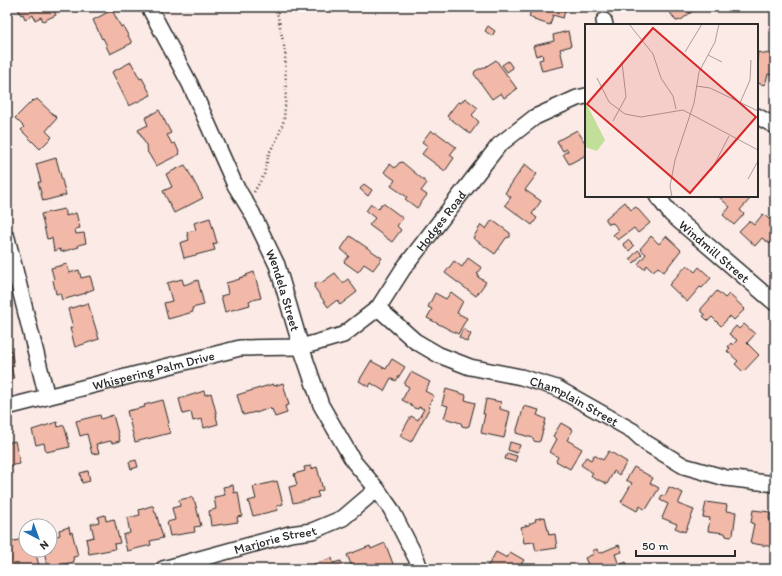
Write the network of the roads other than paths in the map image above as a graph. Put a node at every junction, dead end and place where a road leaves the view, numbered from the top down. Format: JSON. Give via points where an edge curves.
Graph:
{"nodes":[{"id":1,"x":149,"y":7,"type":"edge"},
{"id":2,"x":585,"y":96,"type":"edge"},
{"id":3,"x":758,"y":117,"type":"edge"},
{"id":4,"x":775,"y":126,"type":"edge"},
{"id":5,"x":658,"y":197,"type":"edge"},
{"id":6,"x":7,"y":238,"type":"edge"},
{"id":7,"x":775,"y":303,"type":"edge"},
{"id":8,"x":378,"y":308,"type":"junction"},
{"id":9,"x":301,"y":347,"type":"junction"},
{"id":10,"x":47,"y":397,"type":"junction"},
{"id":11,"x":7,"y":407,"type":"edge"},
{"id":12,"x":775,"y":484,"type":"edge"},
{"id":13,"x":377,"y":489,"type":"junction"},
{"id":14,"x":163,"y":569,"type":"edge"},
{"id":15,"x":420,"y":569,"type":"edge"}],
"edges":[{"from":1,"to":9,"type":"street","name":"Wendela Street","via":[[190,84],[235,185],[277,265]]},
{"from":2,"to":8,"type":"street","name":"Hodges Road","via":[[535,118],[499,145],[403,270]]},
{"from":3,"to":4,"type":"street"},
{"from":5,"to":7,"type":"street","name":"Windmill Street","via":[[671,214]]},
{"from":6,"to":10,"type":"street"},
{"from":8,"to":9,"type":"street","name":"Hodges Road","via":[[342,335]]},
{"from":8,"to":12,"type":"street","name":"Champlain Street","via":[[415,341],[439,355],[470,367],[521,377],[557,388],[633,431],[646,443],[684,466],[726,478]]},
{"from":9,"to":10,"type":"street","name":"Whispering Palm Drive","via":[[240,348]]},
{"from":9,"to":13,"type":"street","name":"Wendela Street","via":[[322,405],[354,462]]},
{"from":10,"to":11,"type":"street","name":"Whispering Palm Drive"},
{"from":13,"to":14,"type":"street","name":"Marjorie Street","via":[[343,518],[312,531],[290,534]]},
{"from":13,"to":15,"type":"street","name":"Wendela Street","via":[[391,509]]}]}
